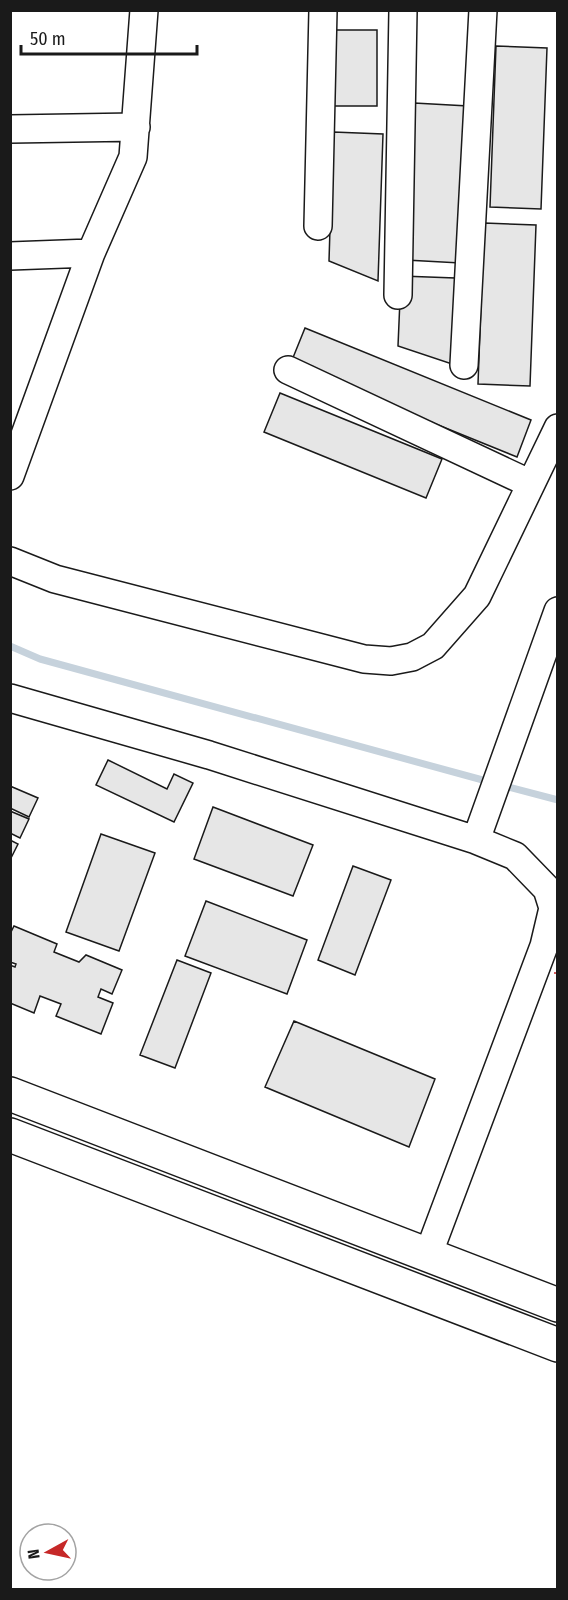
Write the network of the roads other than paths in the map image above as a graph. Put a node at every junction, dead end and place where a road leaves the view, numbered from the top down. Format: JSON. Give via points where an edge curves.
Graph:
{"nodes":[{"id":1,"x":144,"y":10,"type":"edge"},
{"id":2,"x":323,"y":10,"type":"edge"},
{"id":3,"x":403,"y":10,"type":"edge"},
{"id":4,"x":483,"y":10,"type":"edge"},
{"id":5,"x":136,"y":127,"type":"junction"},
{"id":6,"x":10,"y":129,"type":"edge"},
{"id":7,"x":318,"y":226,"type":"dead end"},
{"id":8,"x":91,"y":253,"type":"junction"},
{"id":9,"x":10,"y":256,"type":"edge"},
{"id":10,"x":398,"y":295,"type":"dead end"},
{"id":11,"x":464,"y":365,"type":"dead end"},
{"id":12,"x":288,"y":370,"type":"dead end"},
{"id":13,"x":19,"y":418,"type":"edge"},
{"id":14,"x":558,"y":428,"type":"edge"},
{"id":15,"x":10,"y":476,"type":"edge"},
{"id":16,"x":531,"y":484,"type":"junction"},
{"id":17,"x":10,"y":561,"type":"edge"},
{"id":18,"x":558,"y":610,"type":"edge"},
{"id":19,"x":549,"y":657,"type":"edge"},
{"id":20,"x":10,"y":698,"type":"edge"},
{"id":21,"x":476,"y":840,"type":"junction"},
{"id":22,"x":10,"y":1094,"type":"edge"},
{"id":23,"x":10,"y":1135,"type":"edge"},
{"id":24,"x":428,"y":1255,"type":"junction"},
{"id":25,"x":558,"y":1305,"type":"edge"},
{"id":26,"x":558,"y":1345,"type":"edge"}],
"edges":[{"from":1,"to":5,"type":"street"},
{"from":2,"to":7,"type":"street"},
{"from":3,"to":10,"type":"street"},
{"from":4,"to":11,"type":"street"},
{"from":5,"to":6,"type":"street"},
{"from":5,"to":8,"type":"street","via":[[133,157]]},
{"from":8,"to":9,"type":"street"},
{"from":8,"to":13,"type":"street"},
{"from":12,"to":16,"type":"street"},
{"from":13,"to":15,"type":"street"},
{"from":14,"to":16,"type":"street"},
{"from":16,"to":17,"type":"street","via":[[477,596],[433,646],[412,657],[391,661],[364,659],[56,579]]},
{"from":18,"to":19,"type":"street"},
{"from":19,"to":21,"type":"street","via":[[507,753]]},
{"from":20,"to":21,"type":"street","via":[[209,755]]},
{"from":21,"to":24,"type":"street","via":[[515,856],[546,889],[553,908],[544,946]]},
{"from":22,"to":24,"type":"main road"},
{"from":23,"to":26,"type":"main road"},
{"from":24,"to":25,"type":"main road"}]}
